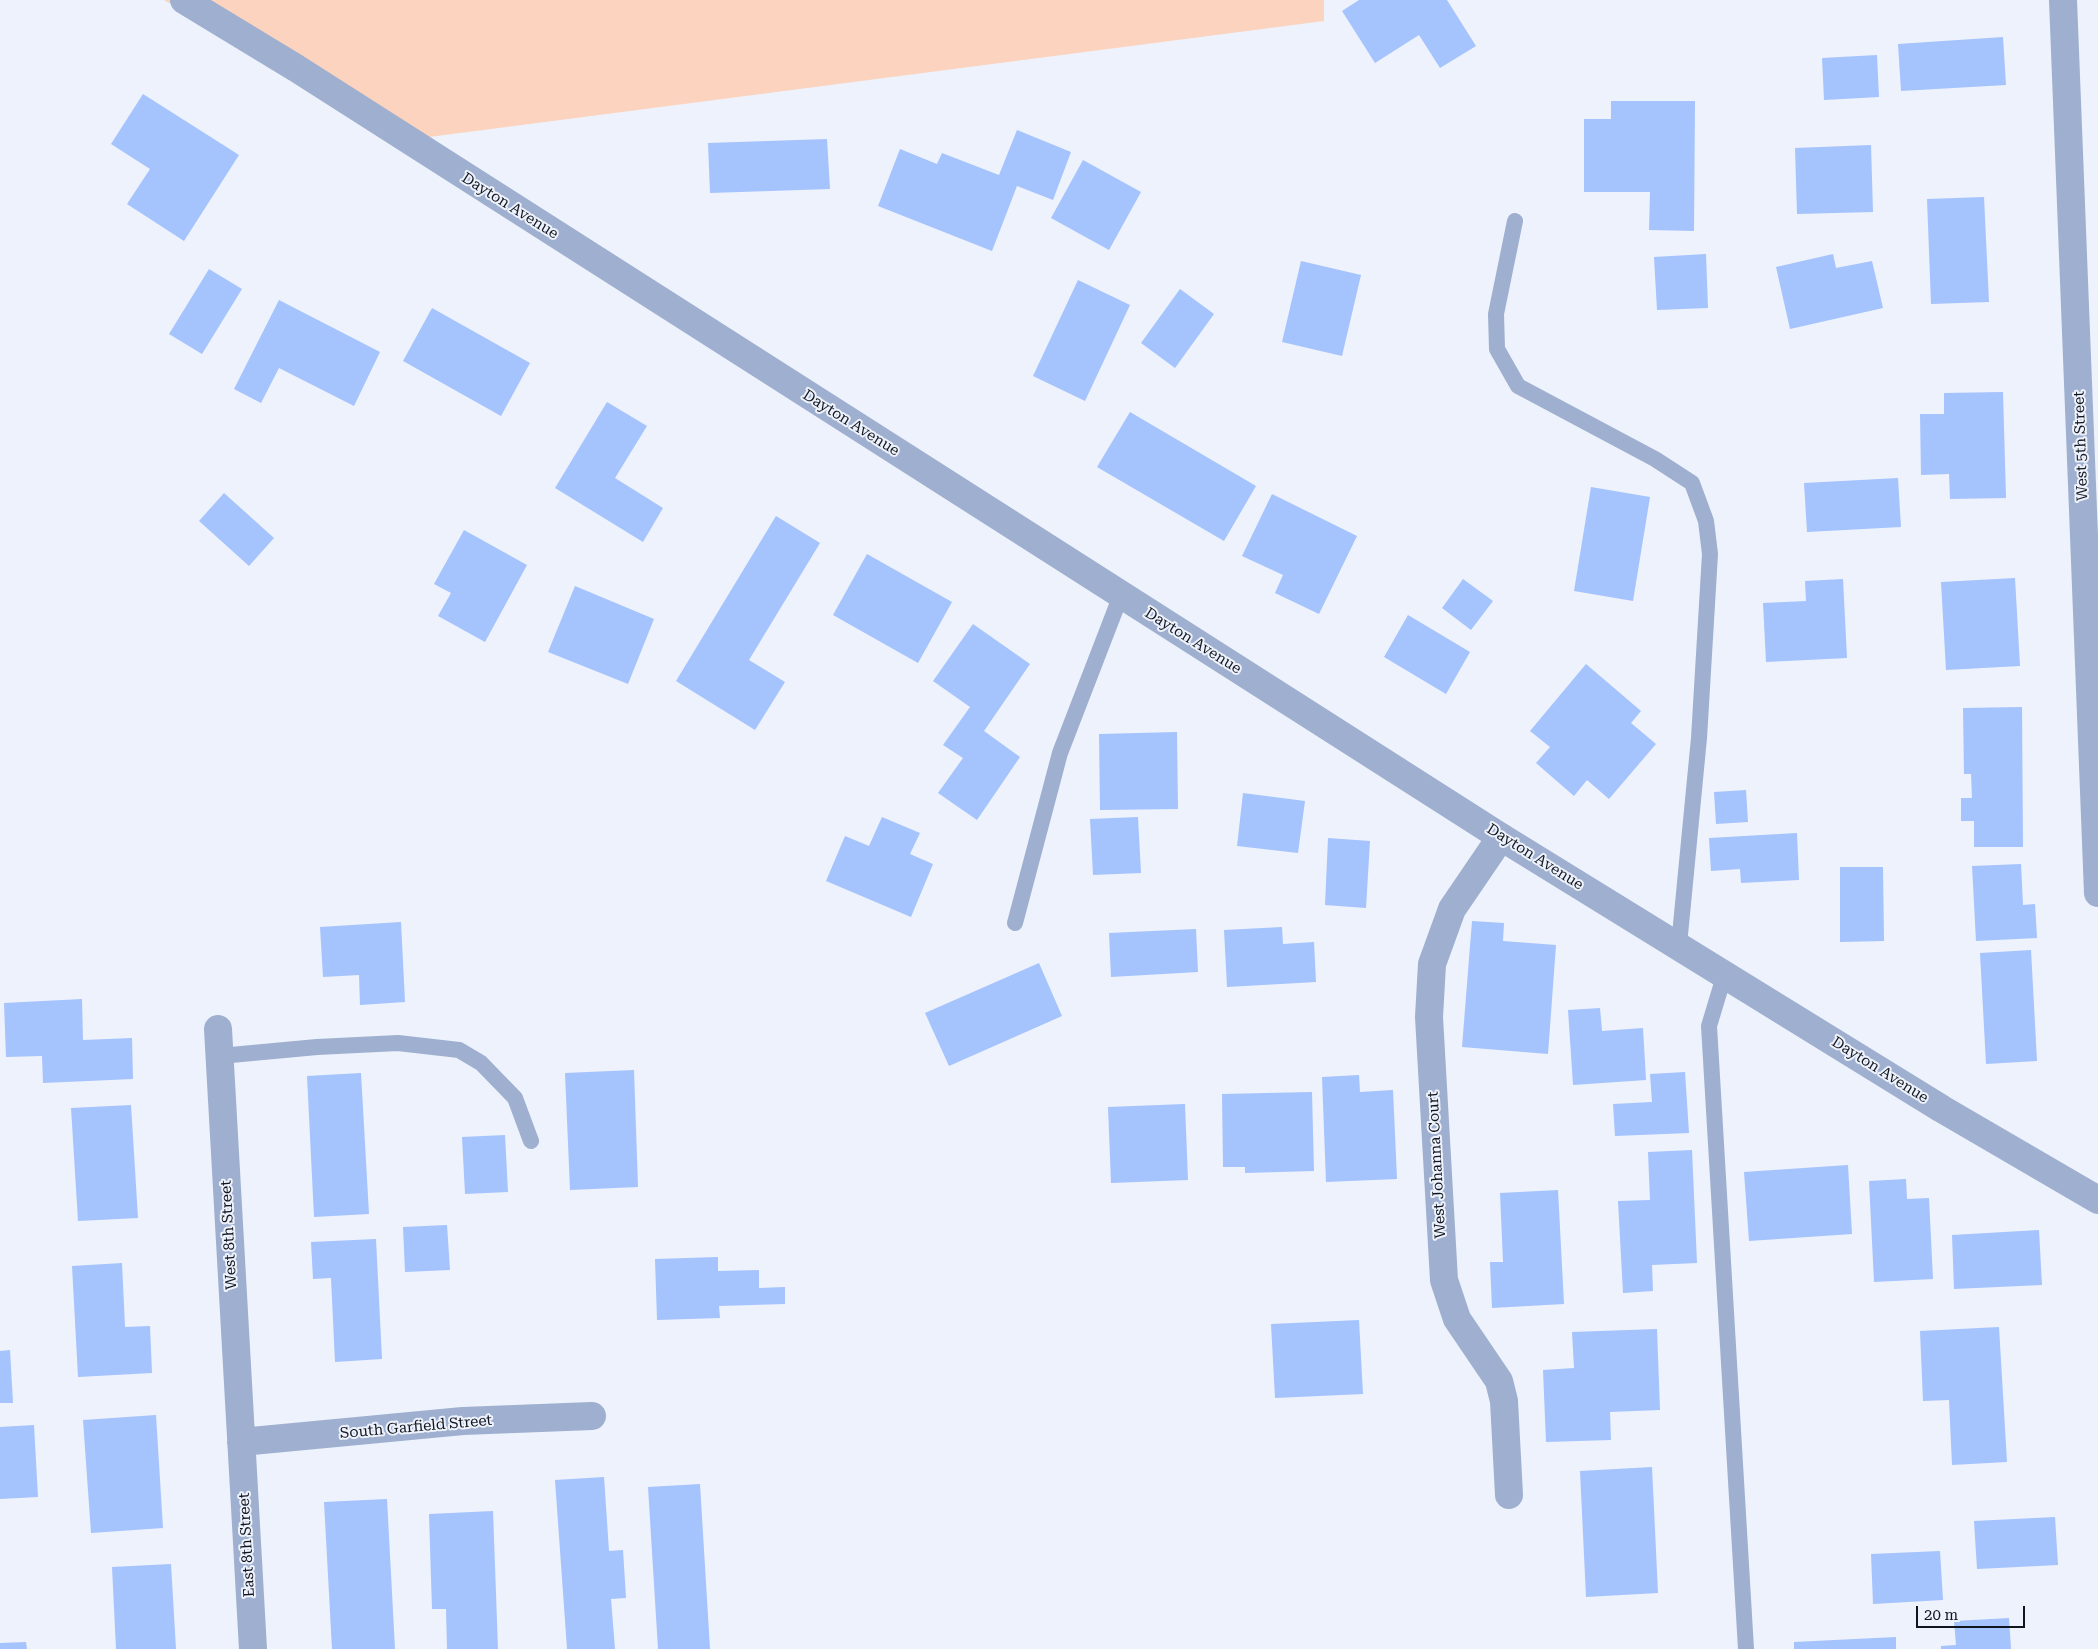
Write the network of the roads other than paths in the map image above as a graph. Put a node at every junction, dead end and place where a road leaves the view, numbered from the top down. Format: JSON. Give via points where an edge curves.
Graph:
{"nodes":[{"id":1,"x":184,"y":0,"type":"edge"},
{"id":2,"x":2063,"y":0,"type":"edge"},
{"id":3,"x":1515,"y":221,"type":"dead end"},
{"id":4,"x":2087,"y":347,"type":"edge"},
{"id":5,"x":1121,"y":595,"type":"junction"},
{"id":6,"x":1501,"y":836,"type":"junction"},
{"id":7,"x":2098,"y":893,"type":"edge"},
{"id":8,"x":1015,"y":923,"type":"dead end"},
{"id":9,"x":1679,"y":945,"type":"junction"},
{"id":10,"x":1725,"y":973,"type":"junction"},
{"id":11,"x":219,"y":1042,"type":"joint"},
{"id":12,"x":531,"y":1141,"type":"dead end"},
{"id":13,"x":2098,"y":1200,"type":"edge"},
{"id":14,"x":592,"y":1416,"type":"dead end"},
{"id":15,"x":241,"y":1442,"type":"junction"},
{"id":16,"x":1510,"y":1495,"type":"dead end"},
{"id":17,"x":253,"y":1649,"type":"edge"},
{"id":18,"x":1746,"y":1649,"type":"edge"}],
"edges":[{"from":1,"to":5,"type":"street","name":"Dayton Avenue","via":[[296,68]]},
{"from":2,"to":4,"type":"street","name":"West 5th Street"},
{"from":3,"to":9,"type":"lane","via":[[1496,314],[1497,349],[1518,386],[1655,459],[1692,483],[1706,521],[1710,554],[1700,728]]},
{"from":4,"to":7,"type":"street","name":"West 5th Street"},
{"from":5,"to":6,"type":"street","name":"Dayton Avenue"},
{"from":5,"to":8,"type":"lane","via":[[1060,753]]},
{"from":6,"to":9,"type":"street","name":"Dayton Avenue"},
{"from":6,"to":16,"type":"street","name":"West Johanna Court","via":[[1452,909],[1432,964],[1429,1018],[1444,1280],[1457,1319],[1499,1381],[1504,1401]]},
{"from":9,"to":10,"type":"street","name":"Dayton Avenue"},
{"from":10,"to":13,"type":"street","name":"Dayton Avenue","via":[[1942,1109]]},
{"from":10,"to":18,"type":"lane","via":[[1709,1026]]},
{"from":11,"to":12,"type":"lane","via":[[317,1047],[398,1043],[459,1050],[481,1063],[515,1098]]},
{"from":11,"to":15,"type":"street","name":"West 8th Street"},
{"from":14,"to":15,"type":"street","name":"South Garfield Street","via":[[463,1421]]},
{"from":15,"to":17,"type":"street","name":"East 8th Street"}]}
